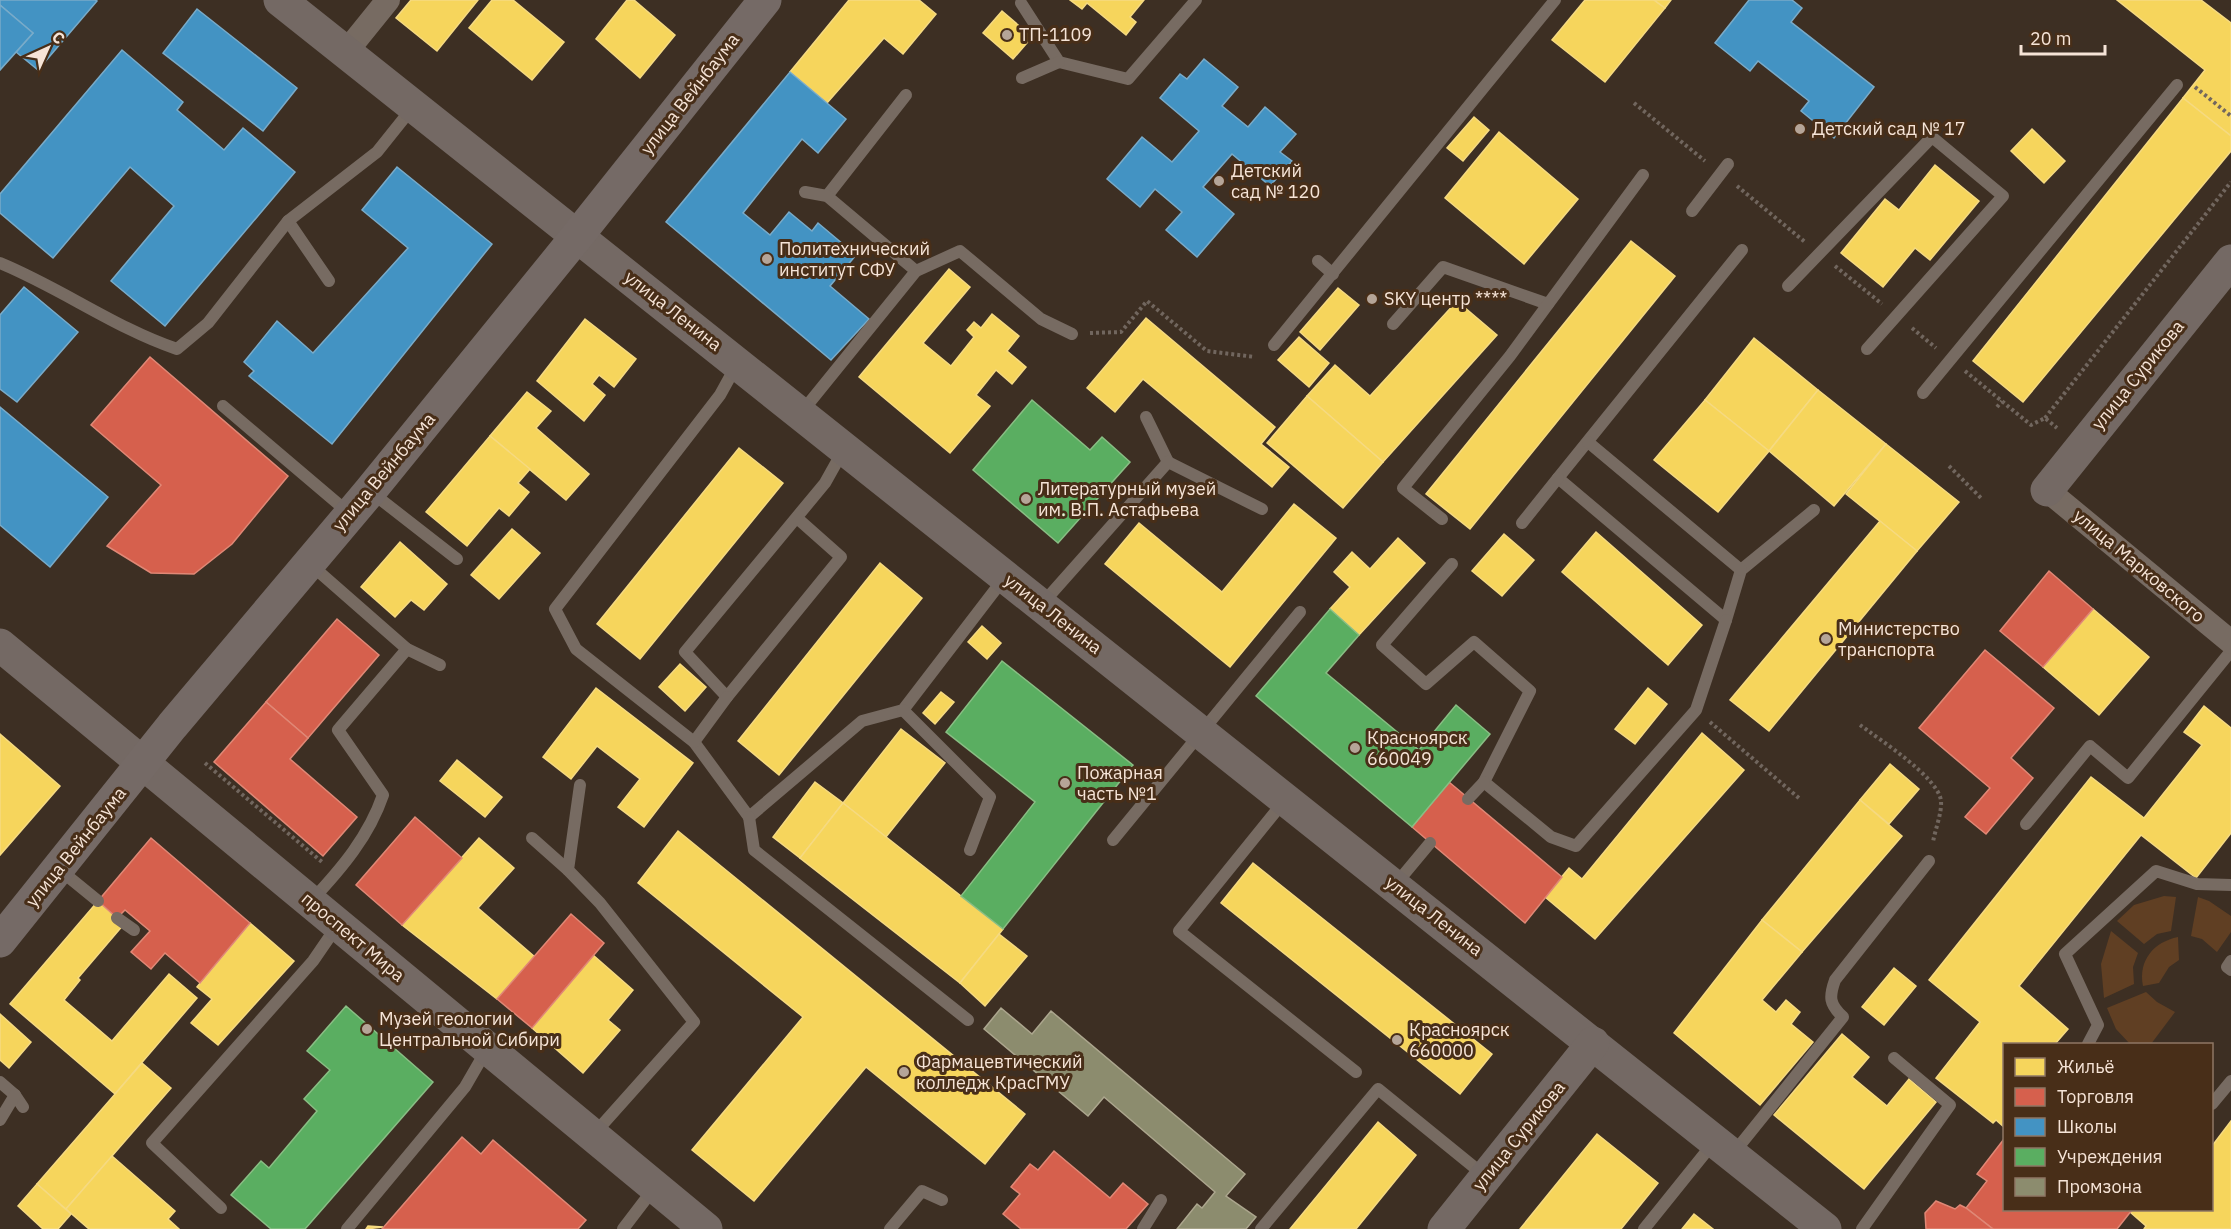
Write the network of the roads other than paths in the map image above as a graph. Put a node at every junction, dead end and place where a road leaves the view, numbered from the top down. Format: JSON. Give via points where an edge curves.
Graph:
{"nodes":[{"id":1,"x":280,"y":0,"type":"edge"},
{"id":2,"x":388,"y":0,"type":"edge"},
{"id":3,"x":765,"y":0,"type":"edge"},
{"id":4,"x":1196,"y":0,"type":"edge"},
{"id":5,"x":1555,"y":0,"type":"edge"},
{"id":6,"x":1021,"y":3,"type":"dead end"},
{"id":7,"x":346,"y":52,"type":"junction"},
{"id":8,"x":1059,"y":62,"type":"junction"},
{"id":9,"x":1022,"y":78,"type":"dead end"},
{"id":10,"x":2177,"y":85,"type":"dead end"},
{"id":11,"x":906,"y":95,"type":"dead end"},
{"id":12,"x":414,"y":106,"type":"junction"},
{"id":13,"x":1728,"y":164,"type":"dead end"},
{"id":14,"x":1643,"y":175,"type":"dead end"},
{"id":15,"x":805,"y":192,"type":"dead end"},
{"id":16,"x":827,"y":196,"type":"junction"},
{"id":17,"x":1692,"y":211,"type":"dead end"},
{"id":18,"x":288,"y":221,"type":"junction"},
{"id":19,"x":578,"y":236,"type":"junction"},
{"id":20,"x":1742,"y":250,"type":"dead end"},
{"id":21,"x":1318,"y":261,"type":"dead end"},
{"id":22,"x":2231,"y":261,"type":"edge"},
{"id":23,"x":0,"y":263,"type":"edge"},
{"id":24,"x":916,"y":271,"type":"junction"},
{"id":25,"x":1333,"y":274,"type":"junction"},
{"id":26,"x":329,"y":281,"type":"dead end"},
{"id":27,"x":1788,"y":286,"type":"dead end"},
{"id":28,"x":1548,"y":304,"type":"junction"},
{"id":29,"x":1393,"y":324,"type":"dead end"},
{"id":30,"x":1072,"y":334,"type":"road end"},
{"id":31,"x":1275,"y":345,"type":"dead end"},
{"id":32,"x":1868,"y":349,"type":"dead end"},
{"id":33,"x":738,"y":362,"type":"junction"},
{"id":34,"x":1923,"y":393,"type":"dead end"},
{"id":35,"x":223,"y":406,"type":"dead end"},
{"id":36,"x":801,"y":413,"type":"junction"},
{"id":37,"x":1146,"y":417,"type":"dead end"},
{"id":38,"x":1588,"y":442,"type":"junction"},
{"id":39,"x":844,"y":448,"type":"junction"},
{"id":40,"x":1168,"y":462,"type":"junction"},
{"id":41,"x":1558,"y":478,"type":"junction"},
{"id":42,"x":2047,"y":490,"type":"joint"},
{"id":43,"x":360,"y":502,"type":"junction"},
{"id":44,"x":1262,"y":509,"type":"dead end"},
{"id":45,"x":1814,"y":510,"type":"dead end"},
{"id":46,"x":797,"y":518,"type":"junction"},
{"id":47,"x":1442,"y":519,"type":"dead end"},
{"id":48,"x":1522,"y":523,"type":"dead end"},
{"id":49,"x":457,"y":559,"type":"dead end"},
{"id":50,"x":309,"y":563,"type":"junction"},
{"id":51,"x":1452,"y":564,"type":"dead end"},
{"id":52,"x":1741,"y":570,"type":"junction"},
{"id":53,"x":1006,"y":576,"type":"junction"},
{"id":54,"x":1042,"y":604,"type":"junction"},
{"id":55,"x":1300,"y":612,"type":"dead end"},
{"id":56,"x":1726,"y":620,"type":"junction"},
{"id":57,"x":2231,"y":642,"type":"edge"},
{"id":58,"x":0,"y":645,"type":"edge"},
{"id":59,"x":407,"y":649,"type":"junction"},
{"id":60,"x":2231,"y":651,"type":"edge"},
{"id":61,"x":440,"y":665,"type":"dead end"},
{"id":62,"x":727,"y":697,"type":"junction"},
{"id":63,"x":903,"y":710,"type":"junction"},
{"id":64,"x":1203,"y":732,"type":"junction"},
{"id":65,"x":694,"y":742,"type":"junction"},
{"id":66,"x":143,"y":764,"type":"junction"},
{"id":67,"x":1484,"y":782,"type":"junction"},
{"id":68,"x":580,"y":784,"type":"dead end"},
{"id":69,"x":1286,"y":799,"type":"junction"},
{"id":70,"x":1468,"y":799,"type":"dead end"},
{"id":71,"x":749,"y":817,"type":"junction"},
{"id":72,"x":2026,"y":824,"type":"dead end"},
{"id":73,"x":532,"y":838,"type":"dead end"},
{"id":74,"x":1113,"y":840,"type":"dead end"},
{"id":75,"x":1430,"y":843,"type":"dead end"},
{"id":76,"x":970,"y":850,"type":"dead end"},
{"id":77,"x":1929,"y":861,"type":"road end"},
{"id":78,"x":59,"y":869,"type":"junction"},
{"id":79,"x":568,"y":870,"type":"junction"},
{"id":80,"x":1395,"y":885,"type":"junction"},
{"id":81,"x":2231,"y":885,"type":"edge"},
{"id":82,"x":98,"y":901,"type":"dead end"},
{"id":83,"x":310,"y":902,"type":"junction"},
{"id":84,"x":117,"y":918,"type":"dead end"},
{"id":85,"x":338,"y":925,"type":"junction"},
{"id":86,"x":134,"y":930,"type":"dead end"},
{"id":87,"x":0,"y":940,"type":"edge"},
{"id":88,"x":2231,"y":962,"type":"edge"},
{"id":89,"x":2231,"y":970,"type":"edge"},
{"id":90,"x":968,"y":1020,"type":"dead end"},
{"id":91,"x":1593,"y":1043,"type":"junction"},
{"id":92,"x":2089,"y":1043,"type":"edge"},
{"id":93,"x":487,"y":1048,"type":"junction"},
{"id":94,"x":1894,"y":1058,"type":"dead end"},
{"id":95,"x":1356,"y":1072,"type":"dead end"},
{"id":96,"x":2231,"y":1081,"type":"edge"},
{"id":97,"x":0,"y":1082,"type":"edge"},
{"id":98,"x":15,"y":1095,"type":"junction"},
{"id":99,"x":2213,"y":1102,"type":"edge"},
{"id":100,"x":23,"y":1107,"type":"dead end"},
{"id":101,"x":0,"y":1120,"type":"edge"},
{"id":102,"x":592,"y":1136,"type":"junction"},
{"id":103,"x":1723,"y":1148,"type":"junction"},
{"id":104,"x":1487,"y":1178,"type":"junction"},
{"id":105,"x":655,"y":1187,"type":"junction"},
{"id":106,"x":942,"y":1200,"type":"dead end"},
{"id":107,"x":1161,"y":1200,"type":"dead end"},
{"id":108,"x":221,"y":1208,"type":"dead end"},
{"id":109,"x":347,"y":1229,"type":"edge"},
{"id":110,"x":623,"y":1229,"type":"edge"},
{"id":111,"x":706,"y":1229,"type":"edge"},
{"id":112,"x":890,"y":1229,"type":"edge"},
{"id":113,"x":1143,"y":1229,"type":"edge"},
{"id":114,"x":1261,"y":1229,"type":"edge"},
{"id":115,"x":1444,"y":1229,"type":"edge"},
{"id":116,"x":1644,"y":1229,"type":"edge"},
{"id":117,"x":1825,"y":1229,"type":"edge"},
{"id":118,"x":1862,"y":1229,"type":"edge"}],
"edges":[{"from":1,"to":7,"type":"main road","name":"улица Ленина"},
{"from":2,"to":7,"type":"street"},
{"from":3,"to":19,"type":"highway","name":"улица Вейнбаума"},
{"from":4,"to":8,"type":"lane","via":[[1128,79]]},
{"from":5,"to":25,"type":"lane"},
{"from":6,"to":8,"type":"lane"},
{"from":7,"to":12,"type":"main road","name":"улица Ленина"},
{"from":8,"to":9,"type":"lane"},
{"from":10,"to":34,"type":"lane"},
{"from":11,"to":16,"type":"lane"},
{"from":12,"to":18,"type":"lane","via":[[378,152]]},
{"from":12,"to":19,"type":"main road","name":"улица Ленина"},
{"from":13,"to":17,"type":"lane"},
{"from":14,"to":28,"type":"lane"},
{"from":15,"to":16,"type":"lane"},
{"from":16,"to":24,"type":"lane"},
{"from":18,"to":23,"type":"lane","via":[[208,323],[177,349]]},
{"from":18,"to":26,"type":"lane"},
{"from":19,"to":33,"type":"main road","name":"улица Ленина"},
{"from":19,"to":43,"type":"highway","name":"улица Вейнбаума"},
{"from":20,"to":38,"type":"lane"},
{"from":21,"to":25,"type":"lane"},
{"from":22,"to":42,"type":"main road","name":"улица Сурикова"},
{"from":24,"to":30,"type":"lane","via":[[960,250],[1041,319]]},
{"from":24,"to":36,"type":"lane"},
{"from":25,"to":31,"type":"lane"},
{"from":27,"to":32,"type":"lane","via":[[1932,137],[2002,196]]},
{"from":28,"to":29,"type":"lane","via":[[1443,267]]},
{"from":28,"to":47,"type":"lane","via":[[1403,488]]},
{"from":33,"to":36,"type":"main road","name":"улица Ленина"},
{"from":33,"to":65,"type":"lane","via":[[720,395],[555,609],[576,649]]},
{"from":35,"to":43,"type":"lane"},
{"from":36,"to":39,"type":"main road","name":"улица Ленина"},
{"from":37,"to":40,"type":"lane"},
{"from":38,"to":41,"type":"lane"},
{"from":38,"to":52,"type":"lane"},
{"from":39,"to":46,"type":"lane","via":[[825,483]]},
{"from":39,"to":53,"type":"main road","name":"улица Ленина"},
{"from":40,"to":44,"type":"lane"},
{"from":40,"to":54,"type":"lane"},
{"from":41,"to":48,"type":"lane"},
{"from":41,"to":56,"type":"lane"},
{"from":42,"to":57,"type":"street","name":"улица Марковского"},
{"from":43,"to":49,"type":"lane"},
{"from":43,"to":50,"type":"highway","name":"улица Вейнбаума"},
{"from":45,"to":52,"type":"lane"},
{"from":46,"to":62,"type":"lane","via":[[685,652]]},
{"from":46,"to":62,"type":"lane","via":[[841,557]]},
{"from":50,"to":59,"type":"lane"},
{"from":50,"to":66,"type":"highway","name":"улица Вейнбаума"},
{"from":51,"to":67,"type":"lane","via":[[1382,645],[1426,684],[1474,642],[1530,692]]},
{"from":52,"to":56,"type":"lane"},
{"from":53,"to":54,"type":"main road","name":"улица Ленина"},
{"from":53,"to":63,"type":"lane"},
{"from":54,"to":64,"type":"main road","name":"улица Ленина"},
{"from":55,"to":64,"type":"lane"},
{"from":56,"to":67,"type":"lane","via":[[1696,710],[1576,846],[1551,837]]},
{"from":58,"to":66,"type":"main road","name":"проспект Мира"},
{"from":59,"to":61,"type":"lane"},
{"from":59,"to":83,"type":"lane","via":[[338,730],[383,795],[373,823]]},
{"from":60,"to":72,"type":"lane","via":[[2128,778],[2090,746]]},
{"from":62,"to":65,"type":"lane"},
{"from":63,"to":71,"type":"lane","via":[[862,721]]},
{"from":63,"to":76,"type":"lane","via":[[990,796]]},
{"from":64,"to":69,"type":"main road","name":"улица Ленина"},
{"from":64,"to":74,"type":"lane"},
{"from":65,"to":71,"type":"lane"},
{"from":66,"to":78,"type":"highway","name":"улица Вейнбаума"},
{"from":66,"to":83,"type":"main road","name":"проспект Мира"},
{"from":67,"to":70,"type":"lane"},
{"from":68,"to":79,"type":"lane"},
{"from":69,"to":80,"type":"main road","name":"улица Ленина"},
{"from":69,"to":95,"type":"lane","via":[[1179,931]]},
{"from":71,"to":90,"type":"lane","via":[[754,850]]},
{"from":73,"to":79,"type":"lane"},
{"from":75,"to":80,"type":"lane"},
{"from":77,"to":103,"type":"lane","via":[[1835,980],[1830,995],[1832,1007],[1843,1017]]},
{"from":78,"to":82,"type":"lane"},
{"from":78,"to":87,"type":"highway","name":"улица Вейнбаума"},
{"from":79,"to":102,"type":"lane","via":[[600,903],[694,1022]]},
{"from":80,"to":91,"type":"main road","name":"улица Ленина"},
{"from":81,"to":92,"type":"lane","via":[[2197,884],[2156,871],[2065,954],[2098,1025]]},
{"from":83,"to":85,"type":"main road","name":"проспект Мира"},
{"from":84,"to":86,"type":"lane"},
{"from":85,"to":93,"type":"main road","name":"проспект Мира"},
{"from":85,"to":108,"type":"lane","via":[[313,961],[152,1143]]},
{"from":88,"to":89,"type":"lane","via":[[2227,967]]},
{"from":91,"to":103,"type":"main road","name":"улица Ленина"},
{"from":91,"to":104,"type":"main road","name":"улица Сурикова"},
{"from":93,"to":102,"type":"main road","name":"проспект Мира"},
{"from":93,"to":109,"type":"lane","via":[[465,1087]]},
{"from":94,"to":118,"type":"lane","via":[[1950,1105]]},
{"from":96,"to":99,"type":"lane"},
{"from":97,"to":98,"type":"lane"},
{"from":98,"to":100,"type":"lane"},
{"from":98,"to":101,"type":"lane"},
{"from":102,"to":105,"type":"main road","name":"проспект Мира"},
{"from":103,"to":116,"type":"lane"},
{"from":103,"to":117,"type":"main road","name":"улица Ленина"},
{"from":104,"to":114,"type":"lane","via":[[1378,1089]]},
{"from":104,"to":115,"type":"main road","name":"улица Сурикова"},
{"from":105,"to":110,"type":"lane"},
{"from":105,"to":111,"type":"main road","name":"проспект Мира"},
{"from":106,"to":112,"type":"lane","via":[[922,1191]]},
{"from":107,"to":113,"type":"lane"}]}
